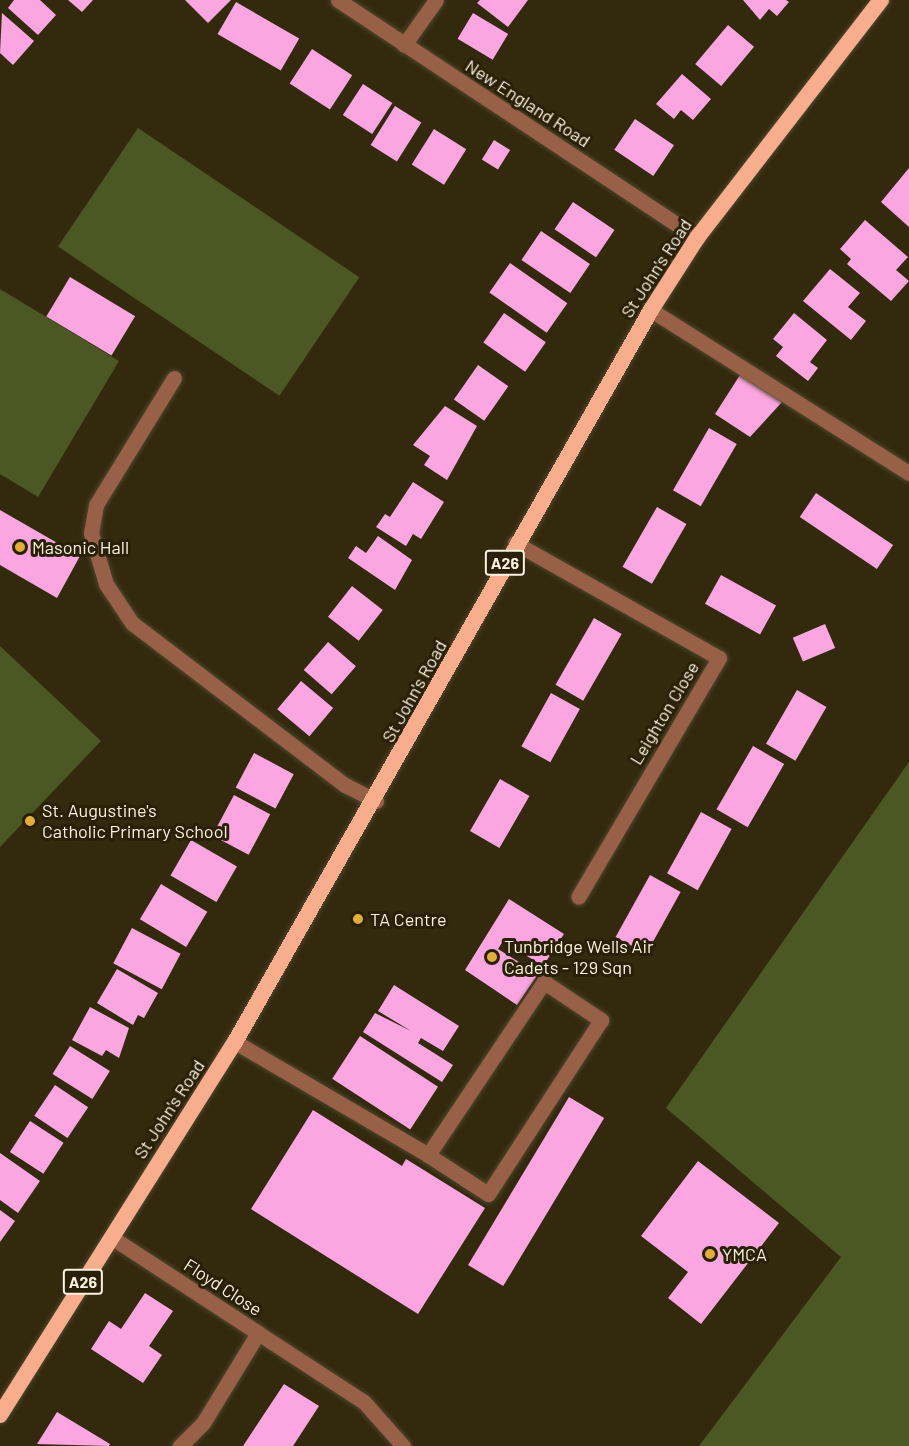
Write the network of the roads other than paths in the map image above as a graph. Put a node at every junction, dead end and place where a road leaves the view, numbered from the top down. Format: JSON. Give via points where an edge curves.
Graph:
{"nodes":[{"id":1,"x":338,"y":0,"type":"edge"},
{"id":2,"x":436,"y":0,"type":"edge"},
{"id":3,"x":881,"y":0,"type":"edge"},
{"id":4,"x":404,"y":45,"type":"junction"},
{"id":5,"x":697,"y":238,"type":"junction"},
{"id":6,"x":651,"y":310,"type":"junction"},
{"id":7,"x":174,"y":378,"type":"dead end"},
{"id":8,"x":909,"y":473,"type":"edge"},
{"id":9,"x":515,"y":543,"type":"junction"},
{"id":10,"x":376,"y":801,"type":"junction"},
{"id":11,"x":578,"y":897,"type":"dead end"},
{"id":12,"x":235,"y":1042,"type":"junction"},
{"id":13,"x":428,"y":1155,"type":"junction"},
{"id":14,"x":111,"y":1237,"type":"junction"},
{"id":15,"x":258,"y":1333,"type":"junction"},
{"id":16,"x":0,"y":1415,"type":"edge"},
{"id":17,"x":180,"y":1446,"type":"edge"},
{"id":18,"x":402,"y":1446,"type":"edge"}],
"edges":[{"from":1,"to":4,"type":"street","name":"New England Road"},
{"from":2,"to":4,"type":"street"},
{"from":3,"to":5,"type":"highway","name":"St John's Road","number":"A26"},
{"from":4,"to":5,"type":"street","name":"New England Road"},
{"from":5,"to":6,"type":"highway","name":"St John's Road","number":"A26"},
{"from":6,"to":8,"type":"street"},
{"from":6,"to":9,"type":"highway","name":"St John's Road","number":"A26"},
{"from":7,"to":10,"type":"street","via":[[96,505],[91,533],[106,584],[132,623],[345,785]]},
{"from":9,"to":10,"type":"highway","name":"St John's Road","number":"A26"},
{"from":9,"to":11,"type":"street","name":"Leighton Close","via":[[719,658]]},
{"from":10,"to":12,"type":"highway","name":"St John's Road","number":"A26"},
{"from":12,"to":13,"type":"street"},
{"from":12,"to":14,"type":"highway","name":"St John's Road","number":"A26"},
{"from":13,"to":13,"type":"street","via":[[544,982],[601,1020],[488,1194]]},
{"from":14,"to":15,"type":"street","name":"Floyd Close"},
{"from":14,"to":16,"type":"highway","name":"St John's Road","number":"A26"},
{"from":15,"to":17,"type":"street","name":"Floyd Close","via":[[203,1423]]},
{"from":15,"to":18,"type":"street","via":[[364,1402]]}]}
